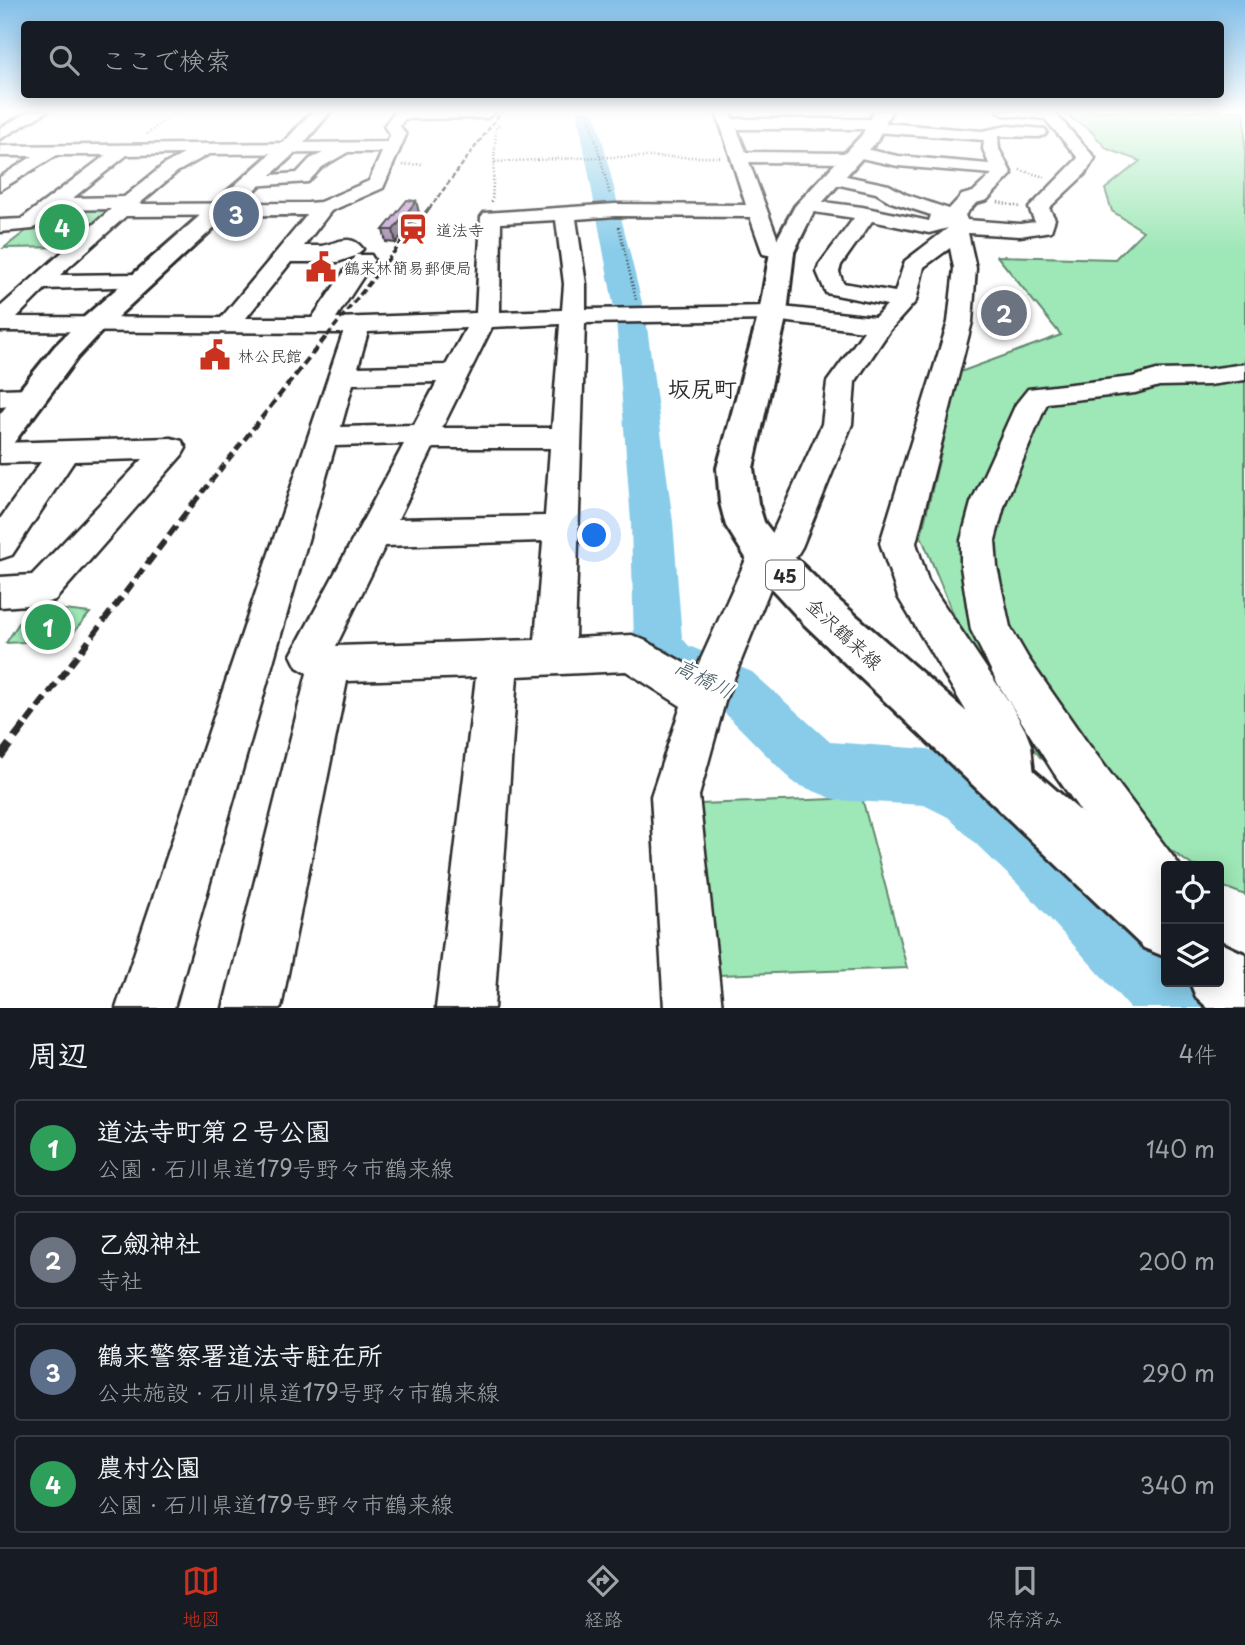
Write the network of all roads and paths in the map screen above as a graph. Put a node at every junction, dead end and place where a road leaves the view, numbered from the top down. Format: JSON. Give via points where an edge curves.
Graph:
{"nodes":[{"id":1,"x":41,"y":158,"type":"edge"},
{"id":2,"x":113,"y":158,"type":"edge"},
{"id":3,"x":189,"y":158,"type":"edge"},
{"id":4,"x":273,"y":158,"type":"edge"},
{"id":5,"x":312,"y":158,"type":"edge"},
{"id":6,"x":325,"y":158,"type":"edge"},
{"id":7,"x":388,"y":158,"type":"edge"},
{"id":8,"x":495,"y":158,"type":"edge"},
{"id":9,"x":588,"y":158,"type":"edge"},
{"id":10,"x":743,"y":158,"type":"edge"},
{"id":11,"x":743,"y":158,"type":"edge"},
{"id":12,"x":870,"y":158,"type":"edge"},
{"id":13,"x":925,"y":158,"type":"edge"},
{"id":14,"x":995,"y":158,"type":"edge"},
{"id":15,"x":1087,"y":158,"type":"edge"},
{"id":16,"x":495,"y":162,"type":"junction"},
{"id":17,"x":316,"y":163,"type":"junction"},
{"id":18,"x":1001,"y":170,"type":"junction"},
{"id":19,"x":823,"y":174,"type":"edge"},
{"id":20,"x":251,"y":181,"type":"junction"},
{"id":21,"x":923,"y":182,"type":"junction"},
{"id":22,"x":1062,"y":183,"type":"junction"},
{"id":23,"x":0,"y":185,"type":"edge"},
{"id":24,"x":52,"y":205,"type":"junction"},
{"id":25,"x":0,"y":207,"type":"edge"},
{"id":26,"x":125,"y":207,"type":"junction"},
{"id":27,"x":220,"y":208,"type":"junction"},
{"id":28,"x":324,"y":208,"type":"junction"},
{"id":29,"x":1040,"y":212,"type":"junction"},
{"id":30,"x":565,"y":214,"type":"junction"},
{"id":31,"x":867,"y":214,"type":"junction"},
{"id":32,"x":491,"y":217,"type":"junction"},
{"id":33,"x":959,"y":223,"type":"junction"},
{"id":34,"x":26,"y":225,"type":"junction"},
{"id":35,"x":0,"y":226,"type":"edge"},
{"id":36,"x":0,"y":241,"type":"edge"},
{"id":37,"x":363,"y":260,"type":"dead end"},
{"id":38,"x":139,"y":281,"type":"junction"},
{"id":39,"x":39,"y":282,"type":"junction"},
{"id":40,"x":904,"y":300,"type":"junction"},
{"id":41,"x":773,"y":313,"type":"junction"},
{"id":42,"x":573,"y":316,"type":"junction"},
{"id":43,"x":486,"y":320,"type":"junction"},
{"id":44,"x":0,"y":322,"type":"edge"},
{"id":45,"x":92,"y":325,"type":"junction"},
{"id":46,"x":358,"y":325,"type":"junction"},
{"id":47,"x":881,"y":325,"type":"junction"},
{"id":48,"x":228,"y":326,"type":"junction"},
{"id":49,"x":319,"y":326,"type":"junction"},
{"id":50,"x":1245,"y":372,"type":"edge"},
{"id":51,"x":454,"y":373,"type":"junction"},
{"id":52,"x":341,"y":376,"type":"junction"},
{"id":53,"x":32,"y":397,"type":"junction"},
{"id":54,"x":0,"y":398,"type":"edge"},
{"id":55,"x":0,"y":436,"type":"edge"},
{"id":56,"x":422,"y":436,"type":"junction"},
{"id":57,"x":321,"y":437,"type":"junction"},
{"id":58,"x":565,"y":438,"type":"junction"},
{"id":59,"x":65,"y":451,"type":"junction"},
{"id":60,"x":0,"y":453,"type":"edge"},
{"id":61,"x":559,"y":527,"type":"junction"},
{"id":62,"x":372,"y":533,"type":"junction"},
{"id":63,"x":0,"y":547,"type":"edge"},
{"id":64,"x":766,"y":555,"type":"junction"},
{"id":65,"x":0,"y":592,"type":"edge"},
{"id":66,"x":554,"y":657,"type":"junction"},
{"id":67,"x":498,"y":659,"type":"junction"},
{"id":68,"x":330,"y":664,"type":"junction"},
{"id":69,"x":711,"y":684,"type":"junction"},
{"id":70,"x":1012,"y":785,"type":"junction"},
{"id":71,"x":1161,"y":883,"type":"edge"},
{"id":72,"x":1164,"y":924,"type":"edge"},
{"id":73,"x":145,"y":1008,"type":"edge"},
{"id":74,"x":252,"y":1008,"type":"edge"},
{"id":75,"x":465,"y":1008,"type":"edge"},
{"id":76,"x":693,"y":1008,"type":"edge"}],
"edges":[{"from":1,"to":23,"type":"street"},
{"from":2,"to":24,"type":"street"},
{"from":3,"to":26,"type":"street"},
{"from":4,"to":20,"type":"main road"},
{"from":5,"to":17,"type":"street"},
{"from":6,"to":17,"type":"street"},
{"from":7,"to":28,"type":"street","via":[[377,184]]},
{"from":8,"to":16,"type":"path"},
{"from":9,"to":16,"type":"path"},
{"from":10,"to":19,"type":"street"},
{"from":11,"to":19,"type":"street"},
{"from":12,"to":19,"type":"street"},
{"from":13,"to":21,"type":"street"},
{"from":14,"to":18,"type":"street"},
{"from":15,"to":22,"type":"street","via":[[1083,167]]},
{"from":16,"to":32,"type":"path"},
{"from":17,"to":20,"type":"street","via":[[302,178]]},
{"from":18,"to":21,"type":"street"},
{"from":18,"to":22,"type":"path","via":[[1030,171]]},
{"from":18,"to":33,"type":"street","via":[[1003,174],[980,196],[969,199]]},
{"from":19,"to":21,"type":"street"},
{"from":19,"to":21,"type":"street","via":[[883,189],[898,198]]},
{"from":19,"to":30,"type":"street"},
{"from":19,"to":31,"type":"street"},
{"from":19,"to":41,"type":"main road","name":"金沢鶴来線","number":"45","via":[[782,252]]},
{"from":20,"to":27,"type":"main road"},
{"from":21,"to":31,"type":"street","via":[[941,212],[941,224],[929,227]]},
{"from":22,"to":29,"type":"street"},
{"from":24,"to":25,"type":"street"},
{"from":24,"to":26,"type":"street"},
{"from":24,"to":34,"type":"street"},
{"from":26,"to":27,"type":"street"},
{"from":26,"to":39,"type":"street"},
{"from":27,"to":28,"type":"street"},
{"from":27,"to":38,"type":"main road"},
{"from":28,"to":48,"type":"street"},
{"from":29,"to":33,"type":"path","via":[[994,201]]},
{"from":29,"to":33,"type":"street","via":[[1044,227],[1035,229]]},
{"from":30,"to":32,"type":"street"},
{"from":30,"to":42,"type":"street","via":[[575,284]]},
{"from":31,"to":40,"type":"street","via":[[830,265],[834,288]]},
{"from":32,"to":43,"type":"street"},
{"from":33,"to":40,"type":"street","via":[[913,266]]},
{"from":33,"to":70,"type":"street","via":[[965,268],[960,322],[898,543],[911,586],[1009,746]]},
{"from":34,"to":35,"type":"street"},
{"from":34,"to":36,"type":"street"},
{"from":37,"to":49,"type":"street"},
{"from":38,"to":39,"type":"street"},
{"from":38,"to":45,"type":"main road"},
{"from":39,"to":44,"type":"street"},
{"from":40,"to":47,"type":"street"},
{"from":41,"to":42,"type":"street"},
{"from":41,"to":47,"type":"street"},
{"from":41,"to":64,"type":"main road","name":"金沢鶴来線","number":"45","via":[[735,468],[746,526]]},
{"from":42,"to":43,"type":"street"},
{"from":42,"to":58,"type":"street"},
{"from":43,"to":46,"type":"street"},
{"from":43,"to":51,"type":"street"},
{"from":44,"to":45,"type":"street"},
{"from":45,"to":48,"type":"street"},
{"from":45,"to":53,"type":"main road"},
{"from":46,"to":49,"type":"street"},
{"from":46,"to":52,"type":"street"},
{"from":47,"to":64,"type":"street","via":[[841,382],[837,424],[784,547]]},
{"from":48,"to":49,"type":"street"},
{"from":50,"to":71,"type":"street","via":[[1157,378],[1135,385],[1038,395],[988,503],[978,540],[979,567],[996,640],[1070,757]]},
{"from":51,"to":52,"type":"street"},
{"from":51,"to":56,"type":"street"},
{"from":52,"to":57,"type":"street"},
{"from":53,"to":54,"type":"street"},
{"from":53,"to":55,"type":"main road"},
{"from":56,"to":57,"type":"street"},
{"from":56,"to":58,"type":"street"},
{"from":56,"to":62,"type":"street"},
{"from":57,"to":73,"type":"street"},
{"from":58,"to":61,"type":"street"},
{"from":59,"to":60,"type":"street"},
{"from":59,"to":63,"type":"street"},
{"from":59,"to":65,"type":"street","via":[[171,448],[42,589]]},
{"from":61,"to":62,"type":"street"},
{"from":61,"to":66,"type":"street"},
{"from":62,"to":68,"type":"street","via":[[311,655]]},
{"from":64,"to":69,"type":"street"},
{"from":64,"to":70,"type":"main road","name":"金沢鶴来線","number":"45","via":[[820,611]]},
{"from":66,"to":67,"type":"street"},
{"from":66,"to":69,"type":"street","via":[[632,653]]},
{"from":67,"to":68,"type":"street"},
{"from":67,"to":75,"type":"street"},
{"from":68,"to":74,"type":"street"},
{"from":69,"to":76,"type":"street","via":[[675,796]]},
{"from":70,"to":72,"type":"main road","name":"金沢鶴来線","number":"45"}]}
